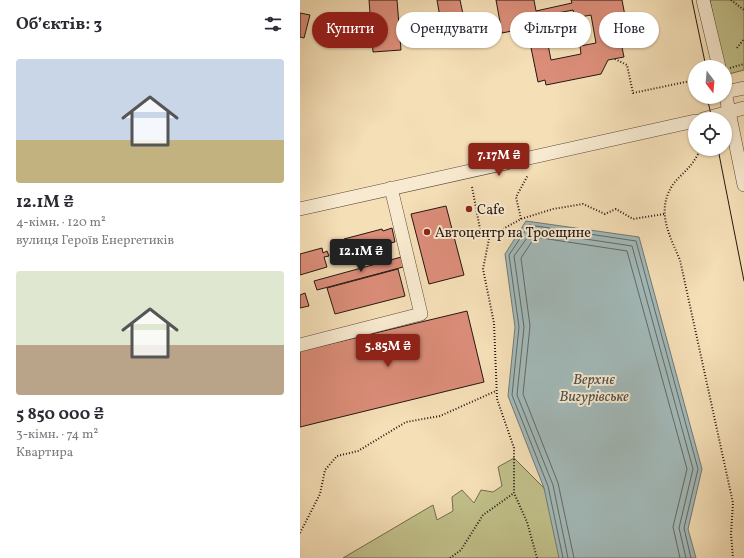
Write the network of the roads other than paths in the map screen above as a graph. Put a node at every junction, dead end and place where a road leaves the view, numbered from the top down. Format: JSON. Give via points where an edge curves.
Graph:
{"nodes":[{"id":1,"x":703,"y":0,"type":"edge"},
{"id":2,"x":717,"y":60,"type":"edge"},
{"id":3,"x":744,"y":88,"type":"edge"},
{"id":4,"x":732,"y":91,"type":"edge"},
{"id":5,"x":728,"y":104,"type":"edge"},
{"id":6,"x":744,"y":108,"type":"edge"},
{"id":7,"x":730,"y":112,"type":"joint"},
{"id":8,"x":732,"y":122,"type":"edge"},
{"id":9,"x":688,"y":123,"type":"edge"},
{"id":10,"x":744,"y":185,"type":"edge"},
{"id":11,"x":391,"y":188,"type":"junction"},
{"id":12,"x":300,"y":210,"type":"edge"},
{"id":13,"x":300,"y":345,"type":"edge"}],
"edges":[{"from":1,"to":2,"type":"street"},
{"from":3,"to":4,"type":"street"},
{"from":5,"to":7,"type":"street"},
{"from":6,"to":7,"type":"street"},
{"from":8,"to":10,"type":"street"},
{"from":9,"to":11,"type":"street"},
{"from":11,"to":12,"type":"street"},
{"from":11,"to":13,"type":"street","via":[[421,314]]}]}
